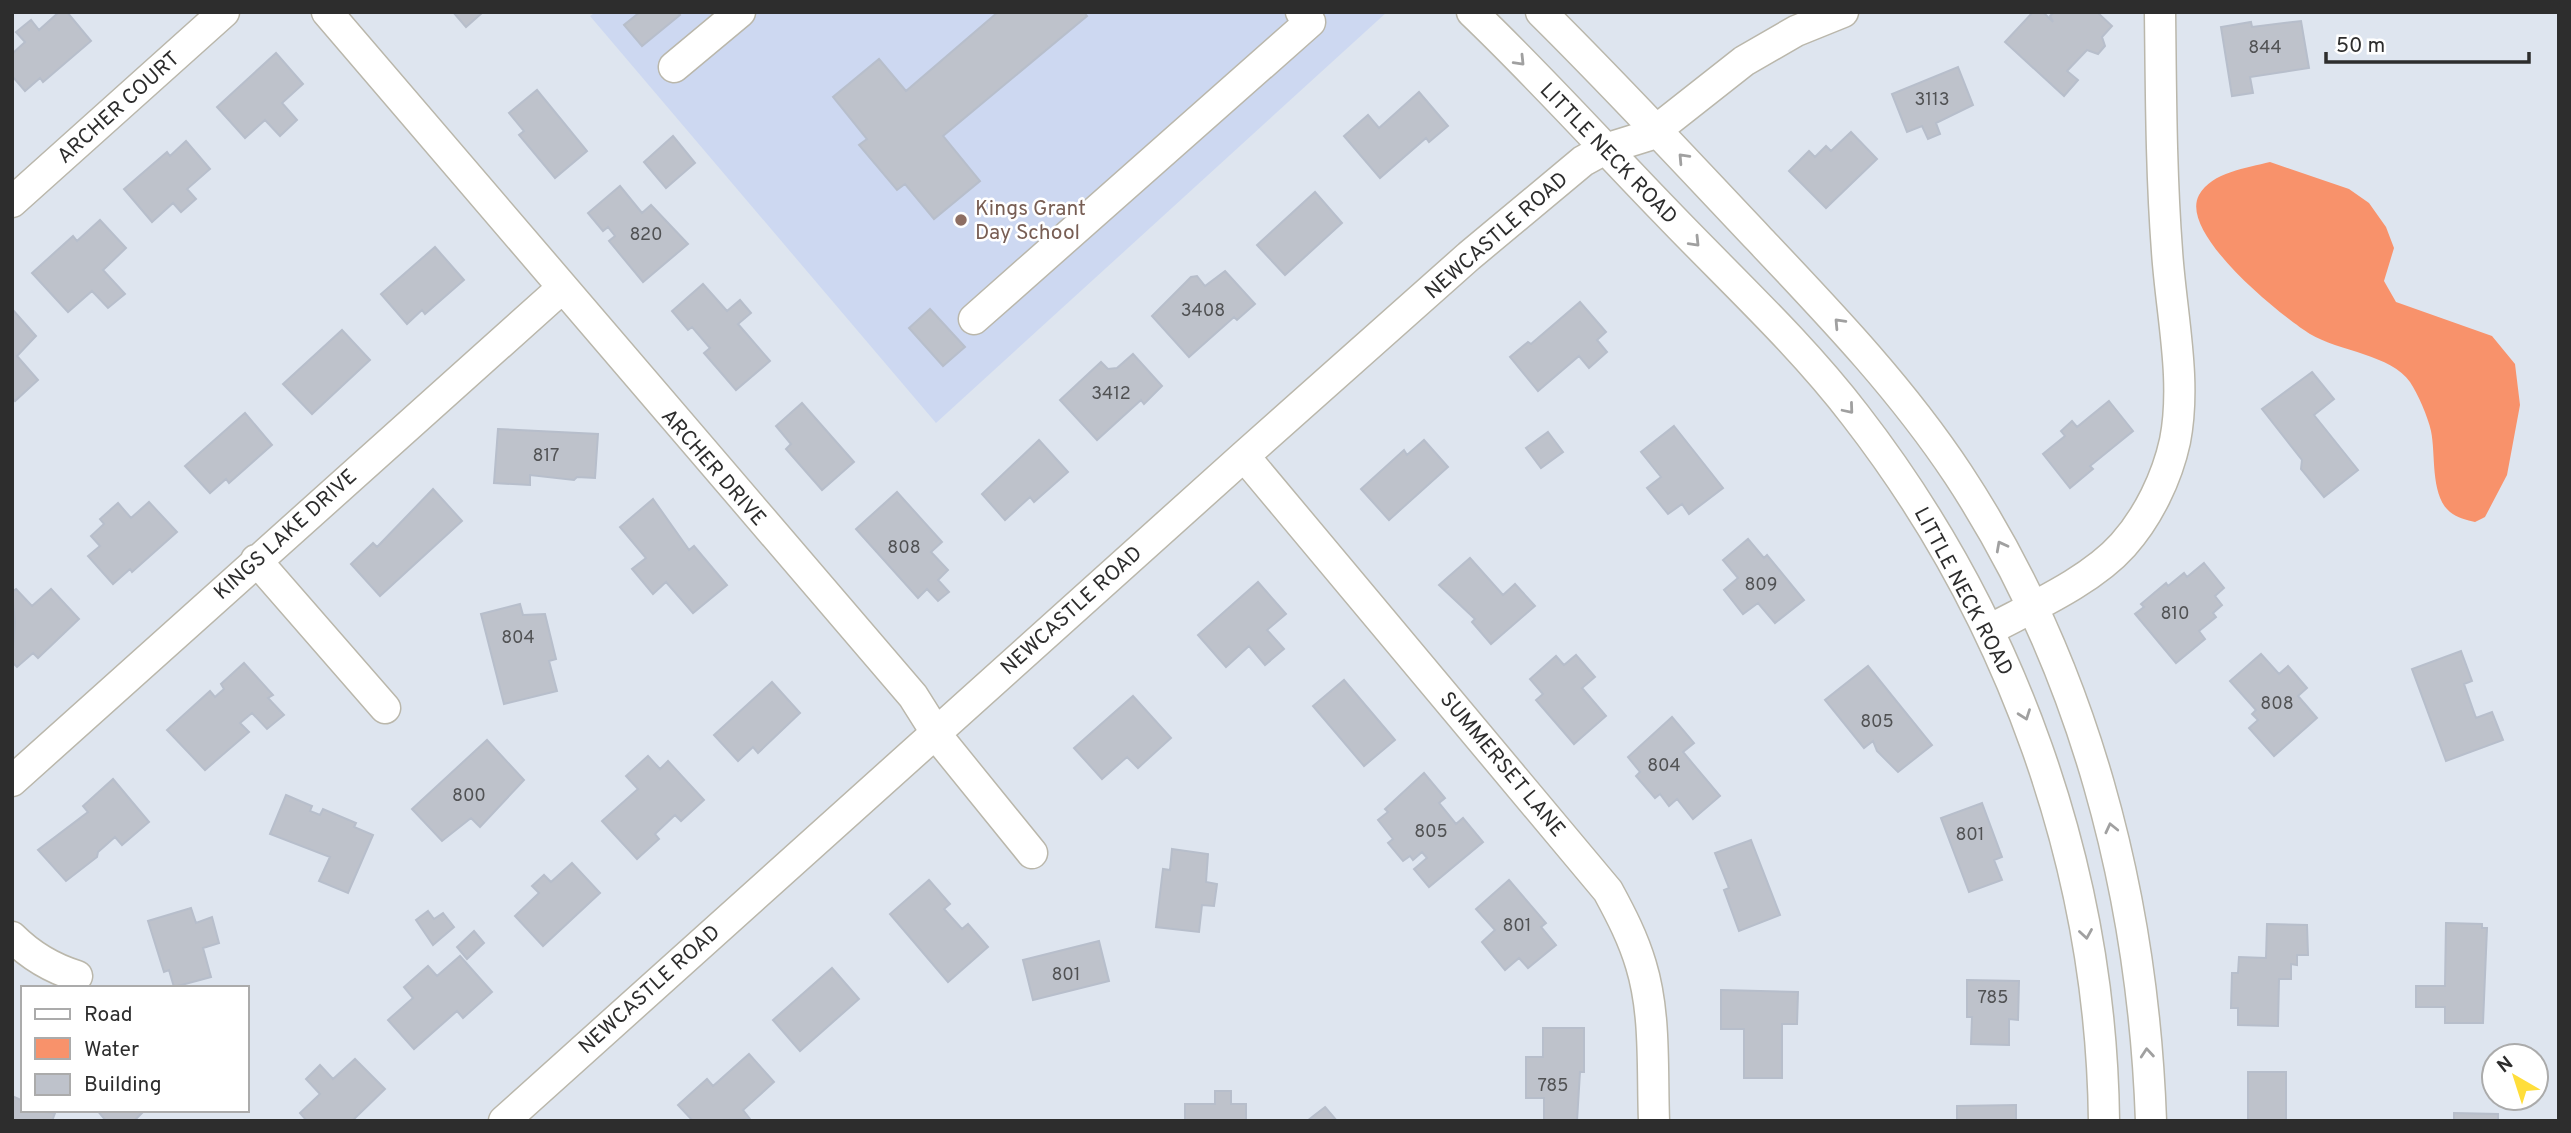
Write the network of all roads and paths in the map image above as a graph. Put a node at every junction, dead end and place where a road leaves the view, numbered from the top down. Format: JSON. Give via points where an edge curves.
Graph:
{"nodes":[{"id":1,"x":224,"y":12,"type":"edge"},
{"id":2,"x":327,"y":12,"type":"edge"},
{"id":3,"x":740,"y":12,"type":"edge"},
{"id":4,"x":1301,"y":12,"type":"edge"},
{"id":5,"x":1472,"y":12,"type":"edge"},
{"id":6,"x":1541,"y":12,"type":"edge"},
{"id":7,"x":1843,"y":12,"type":"edge"},
{"id":8,"x":2160,"y":12,"type":"edge"},
{"id":9,"x":674,"y":66,"type":"dead end"},
{"id":10,"x":1657,"y":130,"type":"junction"},
{"id":11,"x":1605,"y":149,"type":"junction"},
{"id":12,"x":12,"y":202,"type":"edge"},
{"id":13,"x":561,"y":289,"type":"junction"},
{"id":14,"x":974,"y":319,"type":"dead end"},
{"id":15,"x":1244,"y":456,"type":"junction"},
{"id":16,"x":256,"y":560,"type":"junction"},
{"id":17,"x":2033,"y":607,"type":"junction"},
{"id":18,"x":1989,"y":630,"type":"junction"},
{"id":19,"x":385,"y":708,"type":"dead end"},
{"id":20,"x":935,"y":731,"type":"junction"},
{"id":21,"x":12,"y":781,"type":"edge"},
{"id":22,"x":1032,"y":853,"type":"dead end"},
{"id":23,"x":12,"y":937,"type":"edge"},
{"id":24,"x":77,"y":976,"type":"dead end"},
{"id":25,"x":504,"y":1121,"type":"edge"},
{"id":26,"x":1654,"y":1121,"type":"edge"},
{"id":27,"x":2104,"y":1121,"type":"edge"},
{"id":28,"x":2151,"y":1121,"type":"edge"}],
"edges":[{"from":1,"to":12,"type":"street","name":"ARCHER COURT"},
{"from":2,"to":13,"type":"street","name":"ARCHER DRIVE"},
{"from":3,"to":9,"type":"street"},
{"from":4,"to":14,"type":"street","via":[[1310,22]]},
{"from":5,"to":11,"type":"street","name":"LITTLE NECK ROAD","one_way":true},
{"from":6,"to":10,"type":"street"},
{"from":7,"to":10,"type":"street","via":[[1796,31],[1744,61]]},
{"from":8,"to":17,"type":"street","via":[[2167,249],[2180,404],[2174,443],[2162,481],[2124,545],[2102,565]]},
{"from":10,"to":11,"type":"street","name":"NEWCASTLE ROAD"},
{"from":17,"to":10,"type":"street","one_way":true,"via":[[1972,497],[1909,406],[1856,341]]},
{"from":11,"to":15,"type":"street","name":"NEWCASTLE ROAD","via":[[1583,161],[1469,256]]},
{"from":11,"to":18,"type":"street","name":"LITTLE NECK ROAD","one_way":true,"via":[[1854,413],[1947,549]]},
{"from":13,"to":16,"type":"street","name":"KINGS LAKE DRIVE"},
{"from":13,"to":20,"type":"street","name":"ARCHER DRIVE","via":[[912,696]]},
{"from":15,"to":20,"type":"street","name":"NEWCASTLE ROAD"},
{"from":15,"to":26,"type":"street","name":"SUMMERSET LANE","via":[[1608,891],[1642,967],[1650,1008]]},
{"from":16,"to":19,"type":"street"},
{"from":16,"to":21,"type":"street","name":"KINGS LAKE DRIVE"},
{"from":17,"to":18,"type":"street"},
{"from":28,"to":17,"type":"street","one_way":true,"via":[[2143,1008],[2111,827],[2083,730]]},
{"from":18,"to":27,"type":"street","name":"LITTLE NECK ROAD","one_way":true,"via":[[2047,777],[2066,842],[2098,1010]]},
{"from":20,"to":22,"type":"street","name":"ARCHER DRIVE"},
{"from":20,"to":25,"type":"street","name":"NEWCASTLE ROAD"},
{"from":23,"to":24,"type":"street","via":[[28,953]]}]}
